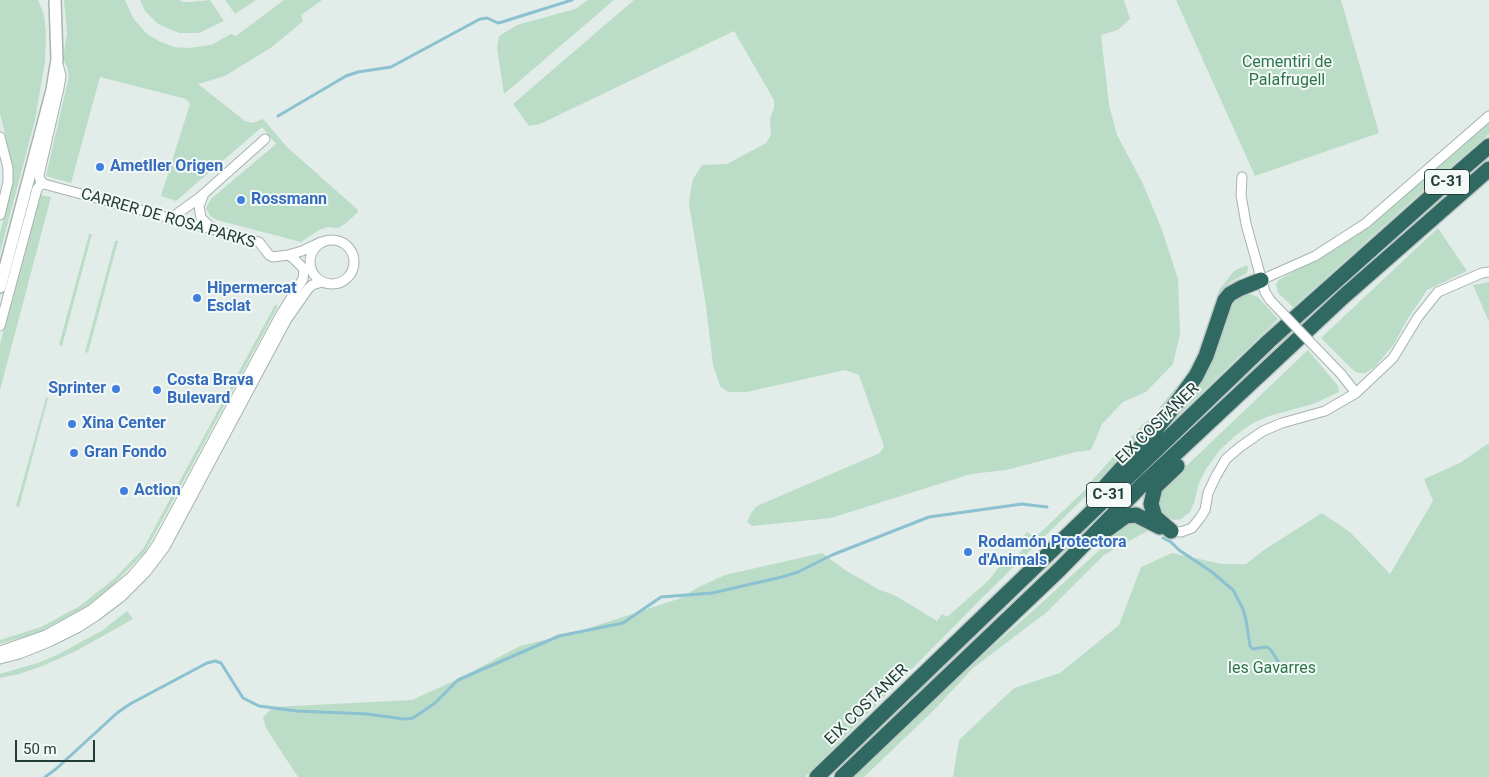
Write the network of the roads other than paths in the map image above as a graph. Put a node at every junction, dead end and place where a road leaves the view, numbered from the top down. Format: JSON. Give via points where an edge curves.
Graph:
{"nodes":[{"id":1,"x":46,"y":0,"type":"edge"},
{"id":2,"x":55,"y":0,"type":"edge"},
{"id":3,"x":55,"y":18,"type":"junction"},
{"id":4,"x":57,"y":59,"type":"junction"},
{"id":5,"x":1489,"y":116,"type":"edge"},
{"id":6,"x":0,"y":137,"type":"edge"},
{"id":7,"x":265,"y":139,"type":"dead end"},
{"id":8,"x":1489,"y":146,"type":"edge"},
{"id":9,"x":1489,"y":169,"type":"edge"},
{"id":10,"x":1242,"y":178,"type":"dead end"},
{"id":11,"x":44,"y":184,"type":"junction"},
{"id":12,"x":199,"y":198,"type":"junction"},
{"id":13,"x":0,"y":215,"type":"edge"},
{"id":14,"x":169,"y":218,"type":"junction"},
{"id":15,"x":196,"y":225,"type":"junction"},
{"id":16,"x":216,"y":230,"type":"junction"},
{"id":17,"x":1413,"y":236,"type":"junction"},
{"id":18,"x":321,"y":242,"type":"junction"},
{"id":19,"x":288,"y":255,"type":"junction"},
{"id":20,"x":304,"y":269,"type":"junction"},
{"id":21,"x":1489,"y":272,"type":"edge"},
{"id":22,"x":314,"y":275,"type":"junction"},
{"id":23,"x":1261,"y":280,"type":"junction"},
{"id":24,"x":322,"y":282,"type":"junction"},
{"id":25,"x":0,"y":287,"type":"edge"},
{"id":26,"x":0,"y":326,"type":"edge"},
{"id":27,"x":1356,"y":393,"type":"junction"},
{"id":28,"x":1171,"y":530,"type":"junction"},
{"id":29,"x":1059,"y":570,"type":"junction"},
{"id":30,"x":1009,"y":592,"type":"junction"},
{"id":31,"x":0,"y":651,"type":"edge"},
{"id":32,"x":0,"y":659,"type":"edge"},
{"id":33,"x":817,"y":777,"type":"edge"},
{"id":34,"x":842,"y":777,"type":"edge"}],
"edges":[{"from":1,"to":3,"type":"street"},
{"from":2,"to":3,"type":"street"},
{"from":3,"to":4,"type":"street"},
{"from":4,"to":11,"type":"street","via":[[61,76],[39,175]]},
{"from":4,"to":25,"type":"street","via":[[40,139]]},
{"from":5,"to":23,"type":"street","via":[[1366,224],[1315,256]]},
{"from":6,"to":13,"type":"street","via":[[8,168]]},
{"from":7,"to":12,"type":"street"},
{"from":8,"to":30,"type":"highway","name":"EIX COSTANER","number":"C-31","via":[[1269,341]]},
{"from":9,"to":17,"type":"highway","name":"EIX COSTANER","number":"C-31"},
{"from":10,"to":23,"type":"street","via":[[1246,224]]},
{"from":11,"to":14,"type":"street","name":"CARRER DE ROSA PARKS"},
{"from":11,"to":26,"type":"street","via":[[37,189]]},
{"from":12,"to":14,"type":"street"},
{"from":12,"to":15,"type":"street","via":[[190,212]]},
{"from":12,"to":16,"type":"street","via":[[201,218]]},
{"from":14,"to":15,"type":"street","name":"CARRER DE ROSA PARKS"},
{"from":15,"to":16,"type":"street","name":"CARRER DE ROSA PARKS"},
{"from":16,"to":19,"type":"street","name":"CARRER DE ROSA PARKS","via":[[259,242],[273,257]]},
{"from":17,"to":28,"type":"highway","via":[[1155,487],[1151,504],[1153,513]]},
{"from":17,"to":29,"type":"highway","name":"EIX COSTANER","number":"C-31","via":[[1142,484]]},
{"from":18,"to":19,"type":"street"},
{"from":18,"to":22,"type":"street","via":[[312,253],[309,265]]},
{"from":18,"to":24,"type":"street","via":[[341,241],[351,250],[354,264],[344,281]]},
{"from":19,"to":20,"type":"street"},
{"from":20,"to":22,"type":"street"},
{"from":20,"to":31,"type":"street","via":[[303,279],[275,324],[158,542],[140,567],[116,591],[75,620],[46,635]]},
{"from":21,"to":27,"type":"street","via":[[1438,292],[1393,358]]},
{"from":22,"to":24,"type":"street"},
{"from":23,"to":27,"type":"street","bridge":true,"via":[[1270,300]]},
{"from":23,"to":30,"type":"highway","via":[[1230,294],[1225,300],[1206,356],[1178,401],[1149,438]]},
{"from":24,"to":32,"type":"street","via":[[305,292],[287,319],[165,547],[146,572],[121,597],[79,627],[49,642]]},
{"from":27,"to":28,"type":"street","via":[[1325,411],[1263,431],[1240,447],[1226,459],[1208,493],[1204,510],[1192,528],[1181,532]]},
{"from":28,"to":29,"type":"highway","via":[[1136,515],[1126,516]]},
{"from":29,"to":34,"type":"highway","name":"EIX COSTANER","number":"C-31"},
{"from":30,"to":33,"type":"highway","name":"EIX COSTANER","number":"C-31"}]}
